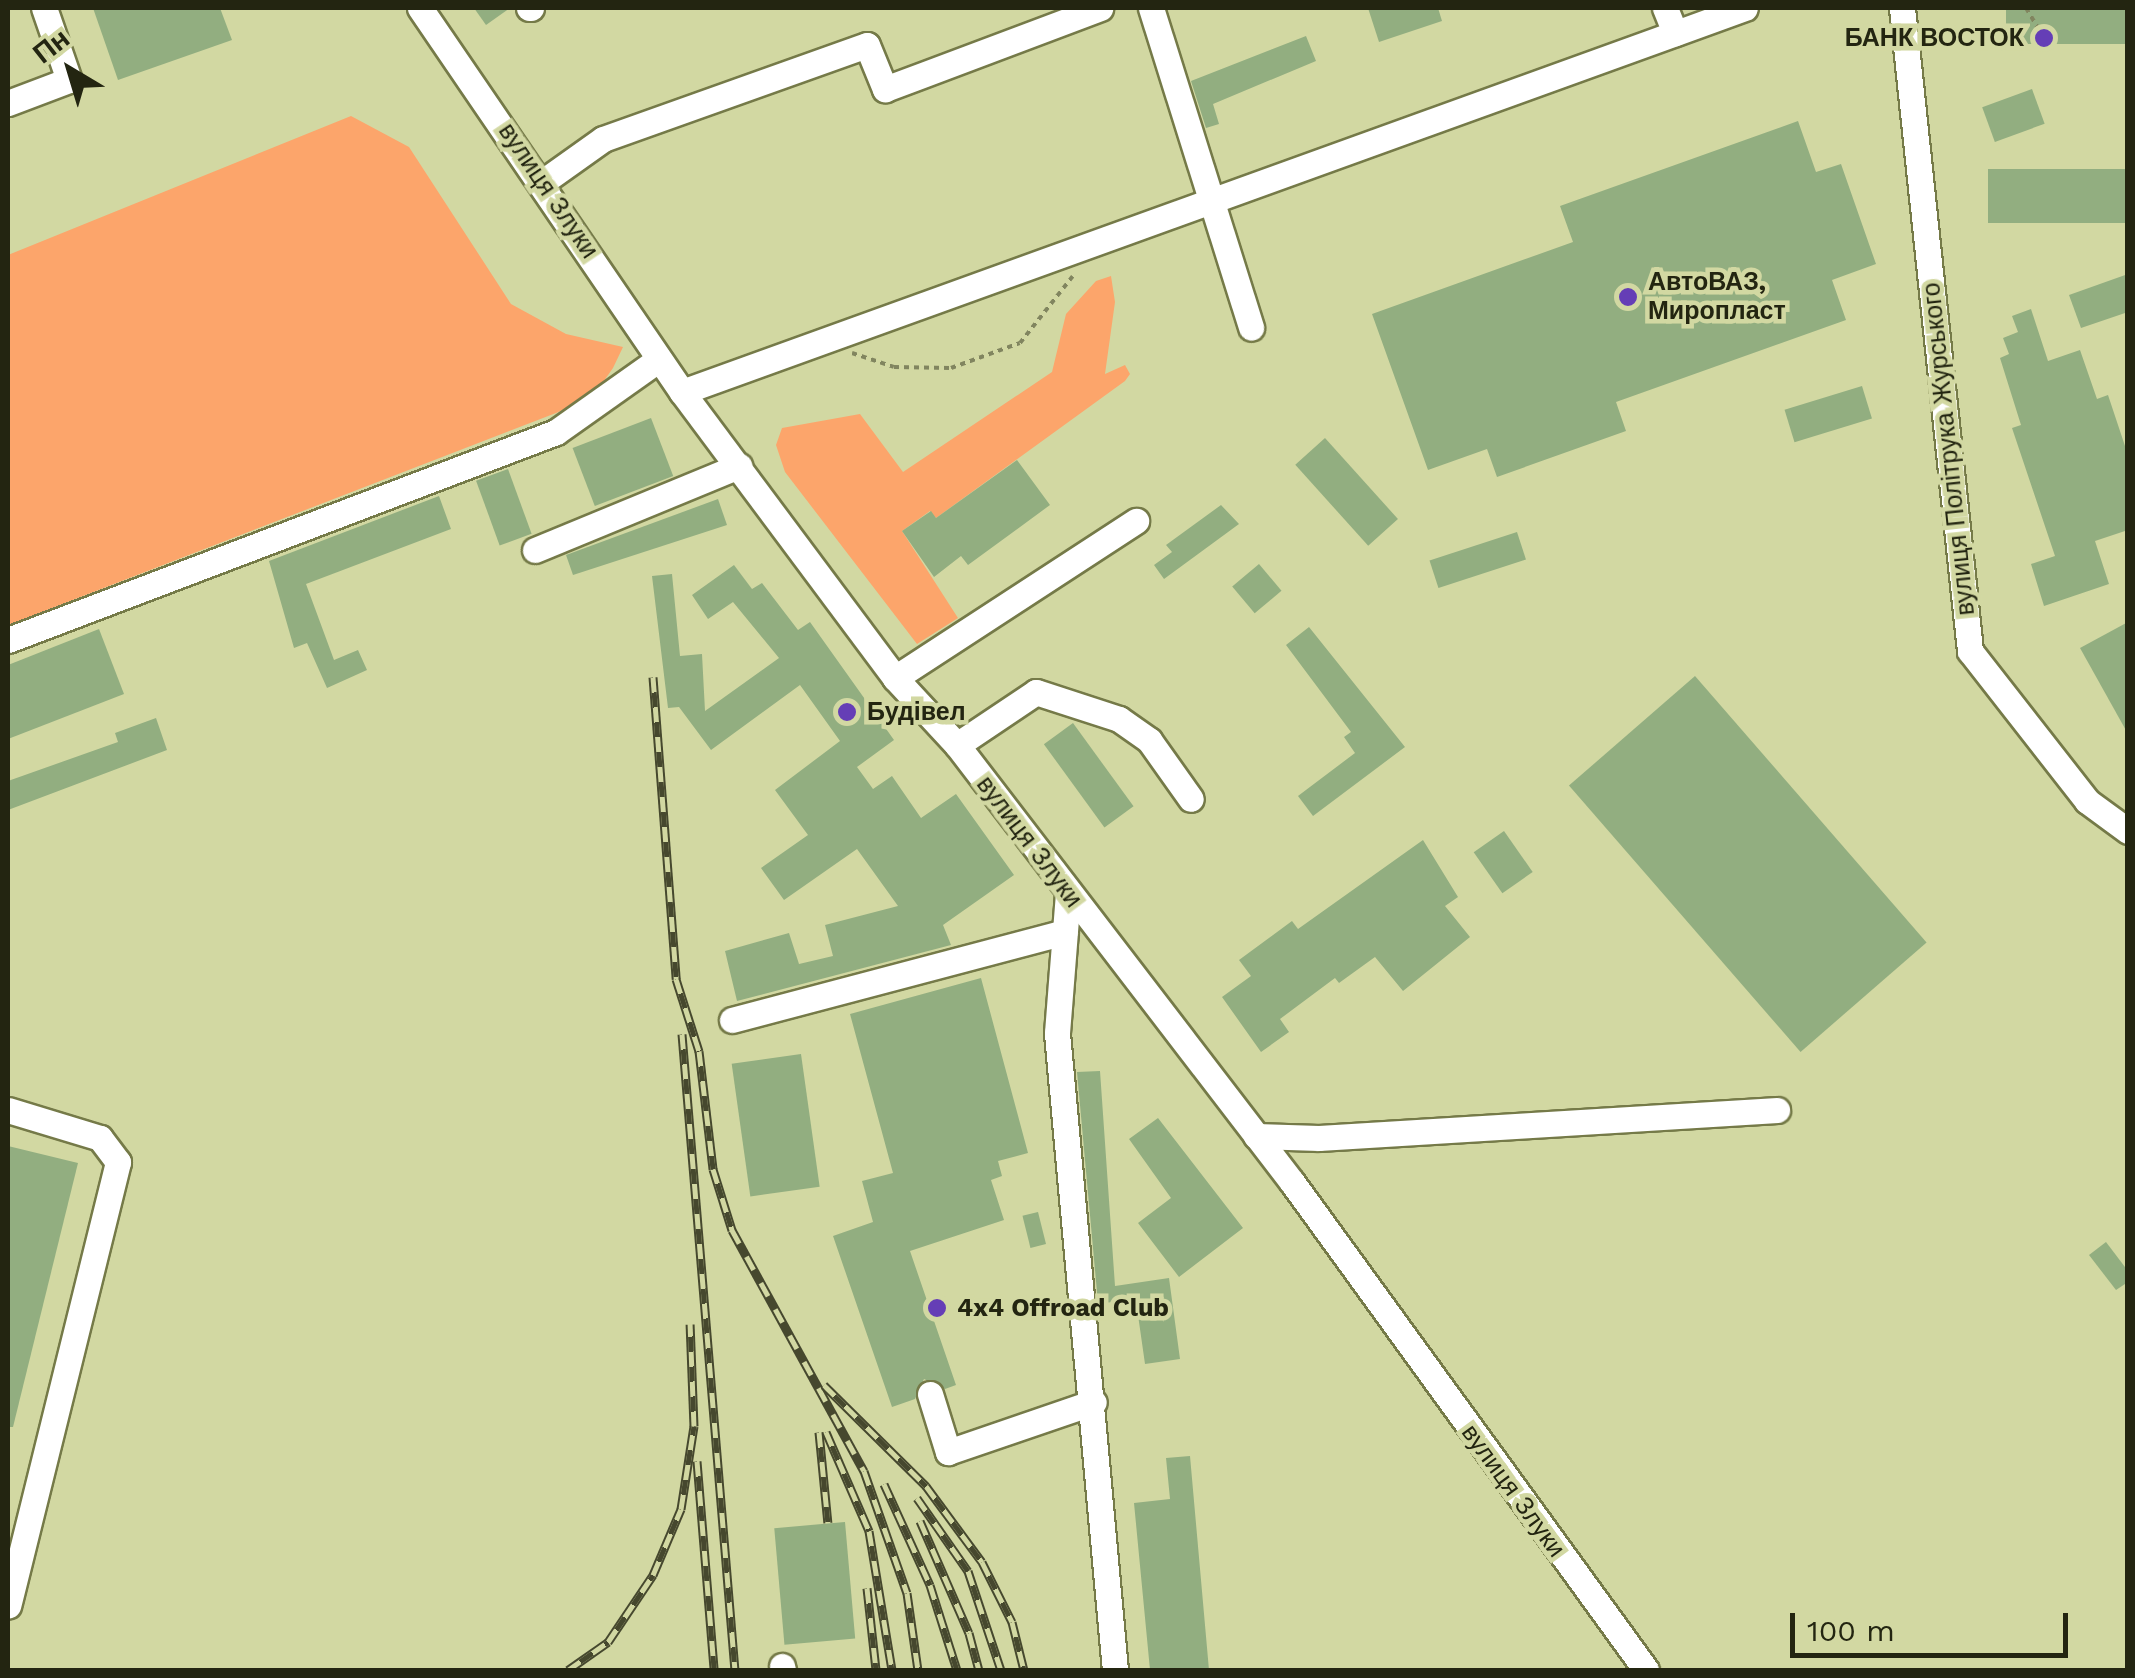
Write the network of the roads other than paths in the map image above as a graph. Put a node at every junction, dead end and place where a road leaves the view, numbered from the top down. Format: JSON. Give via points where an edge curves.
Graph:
{"nodes":[{"id":1,"x":44,"y":8,"type":"edge"},
{"id":2,"x":420,"y":8,"type":"edge"},
{"id":3,"x":1100,"y":8,"type":"edge"},
{"id":4,"x":1151,"y":8,"type":"edge"},
{"id":5,"x":1665,"y":8,"type":"edge"},
{"id":6,"x":1745,"y":8,"type":"edge"},
{"id":7,"x":1902,"y":8,"type":"edge"},
{"id":8,"x":1675,"y":33,"type":"junction"},
{"id":9,"x":8,"y":104,"type":"edge"},
{"id":10,"x":544,"y":181,"type":"junction"},
{"id":11,"x":1215,"y":202,"type":"junction"},
{"id":12,"x":1251,"y":328,"type":"dead end"},
{"id":13,"x":659,"y":359,"type":"junction"},
{"id":14,"x":682,"y":392,"type":"junction"},
{"id":15,"x":739,"y":466,"type":"junction"},
{"id":16,"x":1136,"y":521,"type":"dead end"},
{"id":17,"x":534,"y":550,"type":"dead end"},
{"id":18,"x":8,"y":640,"type":"edge"},
{"id":19,"x":895,"y":678,"type":"junction"},
{"id":20,"x":957,"y":746,"type":"junction"},
{"id":21,"x":1190,"y":799,"type":"dead end"},
{"id":22,"x":2128,"y":831,"type":"edge"},
{"id":23,"x":1068,"y":893,"type":"junction"},
{"id":24,"x":1066,"y":932,"type":"junction"},
{"id":25,"x":732,"y":1020,"type":"dead end"},
{"id":26,"x":8,"y":1110,"type":"edge"},
{"id":27,"x":1777,"y":1110,"type":"dead end"},
{"id":28,"x":1256,"y":1136,"type":"junction"},
{"id":29,"x":930,"y":1394,"type":"dead end"},
{"id":30,"x":1094,"y":1402,"type":"junction"},
{"id":31,"x":8,"y":1606,"type":"edge"},
{"id":32,"x":1115,"y":1670,"type":"edge"},
{"id":33,"x":1646,"y":1670,"type":"edge"}],
"edges":[{"from":1,"to":9,"type":"street","via":[[69,80]]},
{"from":2,"to":10,"type":"street","name":"вулиця Злуки"},
{"from":3,"to":10,"type":"street","via":[[884,90],[867,44],[603,139]]},
{"from":4,"to":11,"type":"street"},
{"from":5,"to":8,"type":"street"},
{"from":6,"to":8,"type":"street"},
{"from":7,"to":22,"type":"street","name":"вулиця Політрука Журського","via":[[1970,651],[2087,801]]},
{"from":8,"to":11,"type":"street"},
{"from":10,"to":13,"type":"street","name":"вулиця Злуки"},
{"from":11,"to":12,"type":"street"},
{"from":11,"to":14,"type":"street"},
{"from":13,"to":14,"type":"street","name":"вулиця Злуки"},
{"from":13,"to":18,"type":"street","via":[[556,432]]},
{"from":14,"to":15,"type":"street","name":"вулиця Злуки"},
{"from":15,"to":17,"type":"street"},
{"from":15,"to":19,"type":"street","name":"вулиця Злуки"},
{"from":16,"to":19,"type":"street"},
{"from":19,"to":20,"type":"street","name":"вулиця Злуки"},
{"from":20,"to":21,"type":"street","via":[[1036,692],[1119,719],[1149,740]]},
{"from":20,"to":23,"type":"street","name":"вулиця Злуки"},
{"from":23,"to":24,"type":"street"},
{"from":23,"to":28,"type":"street","name":"вулиця Злуки"},
{"from":24,"to":25,"type":"street"},
{"from":24,"to":30,"type":"street","via":[[1058,1033]]},
{"from":26,"to":31,"type":"street","via":[[100,1138],[118,1162]]},
{"from":27,"to":28,"type":"street"},
{"from":28,"to":33,"type":"street","name":"вулиця Злуки"},
{"from":29,"to":30,"type":"street","via":[[948,1452]]},
{"from":30,"to":32,"type":"street"}]}
